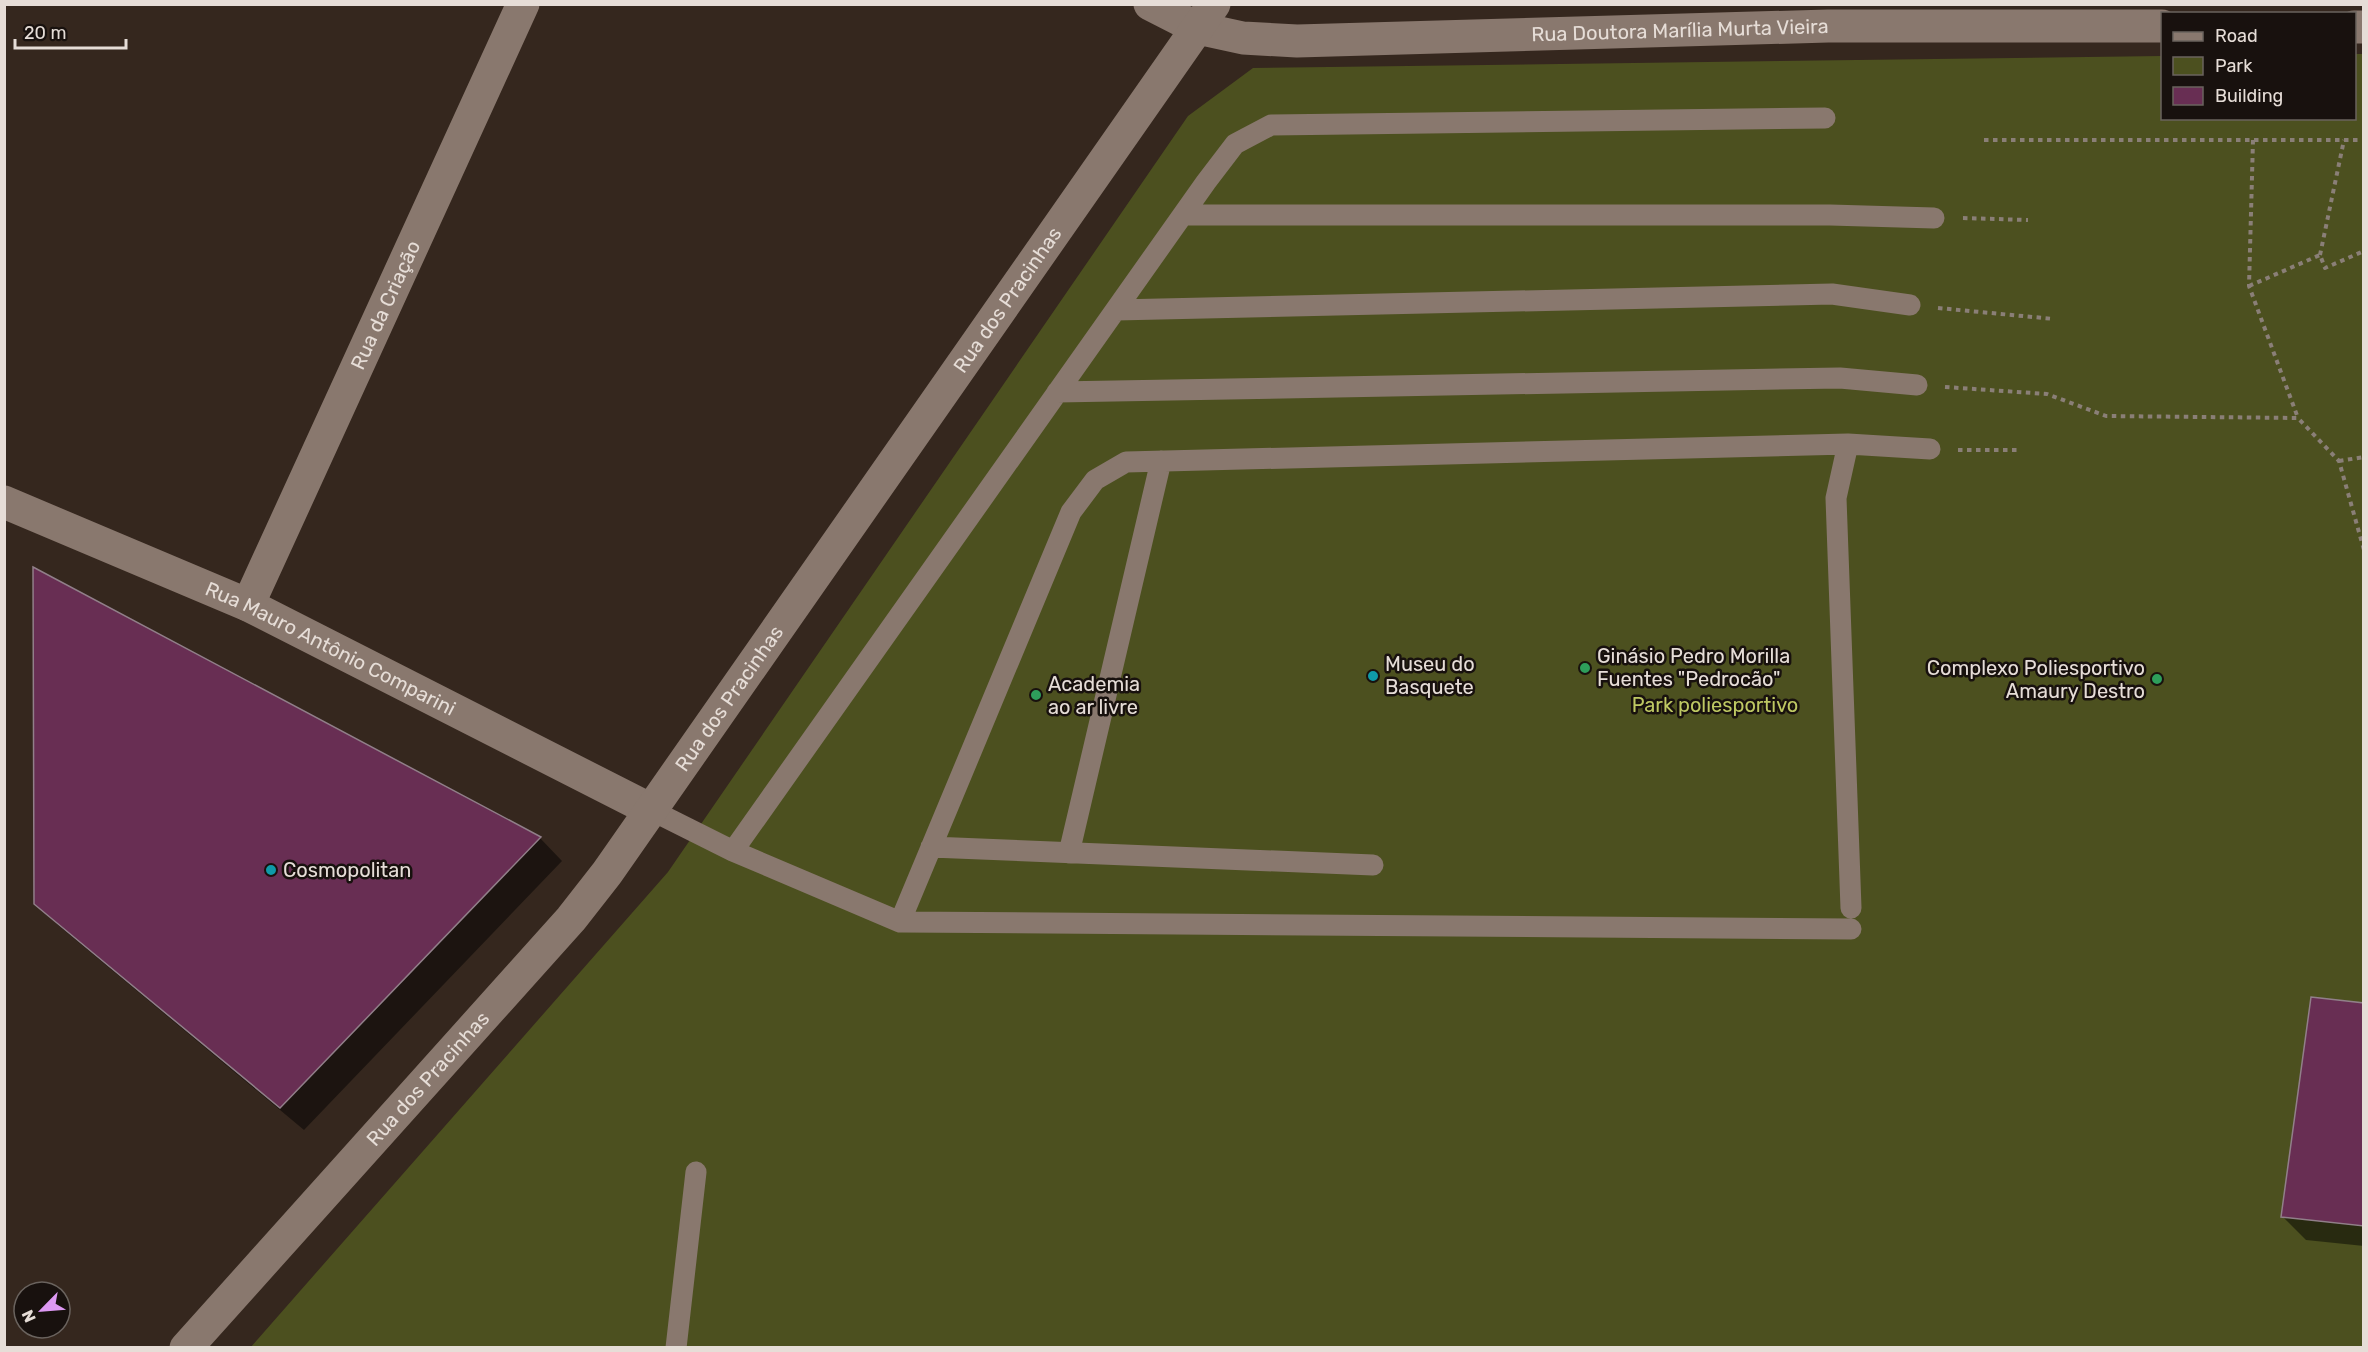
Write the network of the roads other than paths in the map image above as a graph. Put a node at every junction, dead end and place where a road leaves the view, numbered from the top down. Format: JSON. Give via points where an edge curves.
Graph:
{"nodes":[{"id":1,"x":523,"y":4,"type":"edge"},
{"id":2,"x":1150,"y":4,"type":"edge"},
{"id":3,"x":1206,"y":16,"type":"edge"},
{"id":4,"x":2161,"y":26,"type":"edge"},
{"id":5,"x":1825,"y":118,"type":"dead end"},
{"id":6,"x":1182,"y":215,"type":"junction"},
{"id":7,"x":1934,"y":218,"type":"road end"},
{"id":8,"x":1910,"y":305,"type":"road end"},
{"id":9,"x":1116,"y":310,"type":"junction"},
{"id":10,"x":1917,"y":385,"type":"road end"},
{"id":11,"x":1057,"y":392,"type":"junction"},
{"id":12,"x":1848,"y":444,"type":"junction"},
{"id":13,"x":1930,"y":449,"type":"road end"},
{"id":14,"x":1161,"y":461,"type":"junction"},
{"id":15,"x":4,"y":502,"type":"edge"},
{"id":16,"x":248,"y":605,"type":"junction"},
{"id":17,"x":651,"y":810,"type":"junction"},
{"id":18,"x":931,"y":847,"type":"junction"},
{"id":19,"x":733,"y":851,"type":"junction"},
{"id":20,"x":1069,"y":852,"type":"junction"},
{"id":21,"x":1373,"y":865,"type":"dead end"},
{"id":22,"x":1851,"y":908,"type":"dead end"},
{"id":23,"x":900,"y":922,"type":"junction"},
{"id":24,"x":1851,"y":930,"type":"dead end"},
{"id":25,"x":696,"y":1172,"type":"dead end"},
{"id":26,"x":186,"y":1347,"type":"edge"},
{"id":27,"x":676,"y":1347,"type":"edge"}],
"edges":[{"from":1,"to":16,"type":"street","name":"Rua da Criação"},
{"from":2,"to":3,"type":"street","name":"Rua Doutora Marília Murta Vieira"},
{"from":3,"to":4,"type":"street","name":"Rua Doutora Marília Murta Vieira","via":[[1243,38],[1297,41],[1828,26]]},
{"from":3,"to":17,"type":"street","name":"Rua dos Pracinhas"},
{"from":5,"to":6,"type":"lane","via":[[1270,125],[1235,144]]},
{"from":6,"to":7,"type":"lane"},
{"from":6,"to":9,"type":"lane"},
{"from":8,"to":9,"type":"lane","via":[[1832,294]]},
{"from":9,"to":11,"type":"lane"},
{"from":10,"to":11,"type":"lane","via":[[1840,378]]},
{"from":11,"to":19,"type":"lane"},
{"from":12,"to":13,"type":"lane"},
{"from":12,"to":14,"type":"lane"},
{"from":12,"to":22,"type":"lane","via":[[1836,498]]},
{"from":14,"to":18,"type":"lane","via":[[1126,462],[1095,480],[1071,512]]},
{"from":14,"to":20,"type":"lane"},
{"from":15,"to":16,"type":"street","name":"Rua Mauro Antônio Comparini"},
{"from":16,"to":17,"type":"street","name":"Rua Mauro Antônio Comparini"},
{"from":17,"to":19,"type":"lane"},
{"from":17,"to":26,"type":"street","name":"Rua dos Pracinhas","via":[[571,919]]},
{"from":18,"to":20,"type":"lane"},
{"from":18,"to":23,"type":"lane"},
{"from":19,"to":23,"type":"lane"},
{"from":20,"to":21,"type":"lane"},
{"from":23,"to":24,"type":"lane"},
{"from":25,"to":27,"type":"lane"}]}
